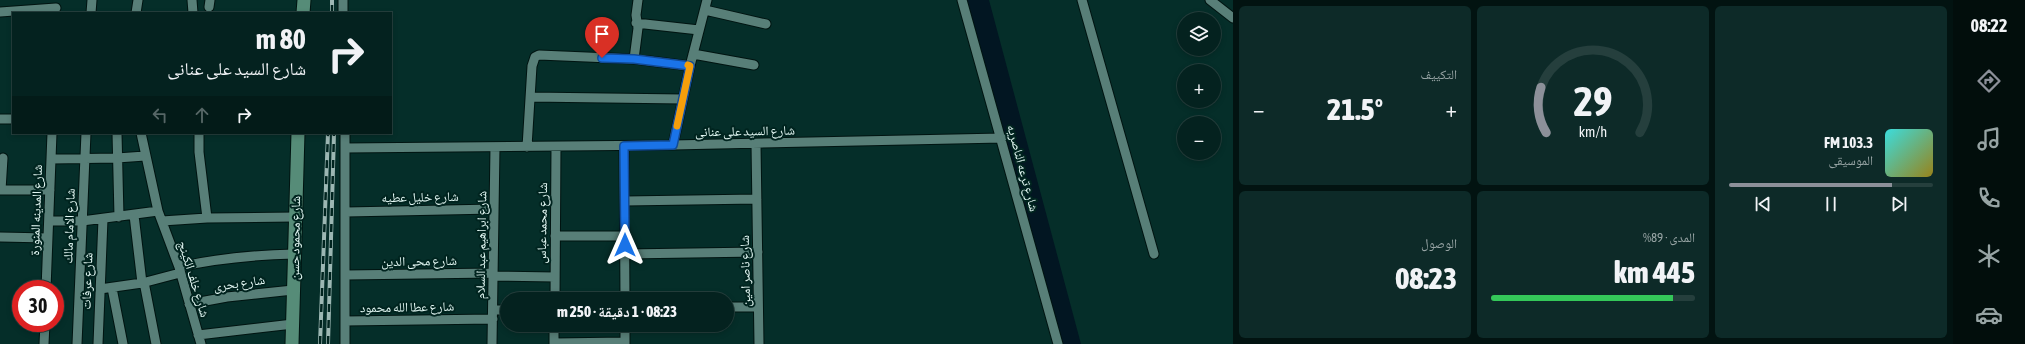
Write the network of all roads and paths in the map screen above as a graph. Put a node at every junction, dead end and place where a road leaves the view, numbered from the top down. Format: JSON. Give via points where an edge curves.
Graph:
{"nodes":[{"id":1,"x":92,"y":0,"type":"edge"},
{"id":2,"x":138,"y":0,"type":"edge"},
{"id":3,"x":192,"y":0,"type":"edge"},
{"id":4,"x":304,"y":0,"type":"edge"},
{"id":5,"x":343,"y":0,"type":"edge"},
{"id":6,"x":638,"y":0,"type":"edge"},
{"id":7,"x":707,"y":0,"type":"edge"},
{"id":8,"x":962,"y":0,"type":"edge"},
{"id":9,"x":1082,"y":0,"type":"edge"},
{"id":10,"x":1210,"y":0,"type":"edge"},
{"id":11,"x":56,"y":7,"type":"edge"},
{"id":12,"x":705,"y":10,"type":"junction"},
{"id":13,"x":0,"y":12,"type":"edge"},
{"id":14,"x":91,"y":12,"type":"edge"},
{"id":15,"x":136,"y":12,"type":"edge"},
{"id":16,"x":193,"y":12,"type":"edge"},
{"id":17,"x":303,"y":12,"type":"edge"},
{"id":18,"x":343,"y":12,"type":"edge"},
{"id":19,"x":1233,"y":18,"type":"edge"},
{"id":20,"x":636,"y":23,"type":"junction"},
{"id":21,"x":766,"y":24,"type":"dead end"},
{"id":22,"x":699,"y":30,"type":"junction"},
{"id":23,"x":693,"y":54,"type":"junction"},
{"id":24,"x":634,"y":59,"type":"junction"},
{"id":25,"x":754,"y":65,"type":"dead end"},
{"id":26,"x":690,"y":66,"type":"junction"},
{"id":27,"x":530,"y":97,"type":"junction"},
{"id":28,"x":683,"y":100,"type":"junction"},
{"id":29,"x":0,"y":119,"type":"edge"},
{"id":30,"x":12,"y":119,"type":"edge"},
{"id":31,"x":52,"y":134,"type":"edge"},
{"id":32,"x":86,"y":134,"type":"edge"},
{"id":33,"x":116,"y":134,"type":"edge"},
{"id":34,"x":141,"y":134,"type":"edge"},
{"id":35,"x":199,"y":134,"type":"edge"},
{"id":36,"x":298,"y":134,"type":"edge"},
{"id":37,"x":345,"y":134,"type":"edge"},
{"id":38,"x":1002,"y":138,"type":"junction"},
{"id":39,"x":756,"y":144,"type":"junction"},
{"id":40,"x":673,"y":145,"type":"junction"},
{"id":41,"x":624,"y":146,"type":"junction"},
{"id":42,"x":495,"y":147,"type":"junction"},
{"id":43,"x":527,"y":147,"type":"junction"},
{"id":44,"x":556,"y":147,"type":"junction"},
{"id":45,"x":345,"y":148,"type":"junction"},
{"id":46,"x":145,"y":156,"type":"junction"},
{"id":47,"x":3,"y":158,"type":"dead end"},
{"id":48,"x":117,"y":158,"type":"junction"},
{"id":49,"x":52,"y":159,"type":"junction"},
{"id":50,"x":85,"y":160,"type":"junction"},
{"id":51,"x":0,"y":190,"type":"edge"},
{"id":52,"x":50,"y":190,"type":"junction"},
{"id":53,"x":757,"y":199,"type":"junction"},
{"id":54,"x":625,"y":201,"type":"junction"},
{"id":55,"x":494,"y":209,"type":"junction"},
{"id":56,"x":158,"y":211,"type":"junction"},
{"id":57,"x":346,"y":212,"type":"junction"},
{"id":58,"x":134,"y":215,"type":"junction"},
{"id":59,"x":119,"y":217,"type":"junction"},
{"id":60,"x":295,"y":217,"type":"junction"},
{"id":61,"x":207,"y":218,"type":"junction"},
{"id":62,"x":104,"y":220,"type":"junction"},
{"id":63,"x":49,"y":221,"type":"junction"},
{"id":64,"x":82,"y":221,"type":"junction"},
{"id":65,"x":162,"y":221,"type":"junction"},
{"id":66,"x":555,"y":236,"type":"junction"},
{"id":67,"x":625,"y":236,"type":"junction"},
{"id":68,"x":0,"y":237,"type":"edge"},
{"id":69,"x":48,"y":238,"type":"junction"},
{"id":70,"x":758,"y":252,"type":"junction"},
{"id":71,"x":294,"y":254,"type":"junction"},
{"id":72,"x":625,"y":254,"type":"junction"},
{"id":73,"x":1154,"y":254,"type":"dead end"},
{"id":74,"x":180,"y":270,"type":"junction"},
{"id":75,"x":493,"y":274,"type":"junction"},
{"id":76,"x":346,"y":276,"type":"junction"},
{"id":77,"x":555,"y":277,"type":"junction"},
{"id":78,"x":46,"y":280,"type":"edge"},
{"id":79,"x":143,"y":282,"type":"junction"},
{"id":80,"x":112,"y":288,"type":"junction"},
{"id":81,"x":100,"y":289,"type":"junction"},
{"id":82,"x":293,"y":290,"type":"junction"},
{"id":83,"x":555,"y":292,"type":"edge"},
{"id":84,"x":625,"y":292,"type":"edge"},
{"id":85,"x":189,"y":304,"type":"junction"},
{"id":86,"x":734,"y":307,"type":"edge"},
{"id":87,"x":758,"y":307,"type":"junction"},
{"id":88,"x":493,"y":310,"type":"junction"},
{"id":89,"x":500,"y":310,"type":"edge"},
{"id":90,"x":493,"y":319,"type":"junction"},
{"id":91,"x":346,"y":321,"type":"junction"},
{"id":92,"x":293,"y":324,"type":"junction"},
{"id":93,"x":45,"y":332,"type":"edge"},
{"id":94,"x":554,"y":332,"type":"edge"},
{"id":95,"x":625,"y":332,"type":"edge"},
{"id":96,"x":200,"y":340,"type":"edge"},
{"id":97,"x":554,"y":343,"type":"edge"},
{"id":98,"x":625,"y":343,"type":"edge"},
{"id":99,"x":44,"y":344,"type":"edge"},
{"id":100,"x":77,"y":344,"type":"edge"},
{"id":101,"x":98,"y":344,"type":"edge"},
{"id":102,"x":123,"y":344,"type":"edge"},
{"id":103,"x":156,"y":344,"type":"edge"},
{"id":104,"x":292,"y":344,"type":"edge"},
{"id":105,"x":345,"y":344,"type":"edge"},
{"id":106,"x":492,"y":344,"type":"edge"},
{"id":107,"x":759,"y":344,"type":"edge"},
{"id":108,"x":1058,"y":344,"type":"edge"}],
"edges":[{"from":1,"to":14,"type":"street"},
{"from":2,"to":15,"type":"street"},
{"from":3,"to":16,"type":"street"},
{"from":4,"to":17,"type":"street"},
{"from":5,"to":18,"type":"street"},
{"from":6,"to":20,"type":"street"},
{"from":7,"to":12,"type":"street"},
{"from":8,"to":38,"type":"street","name":"شارع ترعه الناصريه"},
{"from":9,"to":73,"type":"street"},
{"from":10,"to":19,"type":"street"},
{"from":11,"to":13,"type":"street"},
{"from":12,"to":21,"type":"street"},
{"from":12,"to":22,"type":"street"},
{"from":20,"to":22,"type":"street"},
{"from":20,"to":24,"type":"street","via":[[638,28]]},
{"from":22,"to":23,"type":"street"},
{"from":23,"to":25,"type":"street"},
{"from":23,"to":26,"type":"street"},
{"from":24,"to":26,"type":"street"},
{"from":24,"to":27,"type":"street","via":[[539,55],[533,61]]},
{"from":26,"to":28,"type":"street"},
{"from":27,"to":28,"type":"street"},
{"from":27,"to":43,"type":"street"},
{"from":28,"to":40,"type":"street"},
{"from":29,"to":30,"type":"street"},
{"from":31,"to":49,"type":"street","name":"شارع المدينه المنورة"},
{"from":32,"to":50,"type":"street","name":"شارع الامام مالك"},
{"from":33,"to":48,"type":"street"},
{"from":34,"to":46,"type":"street","name":"شارع خلف الكينج"},
{"from":35,"to":61,"type":"street"},
{"from":36,"to":60,"type":"street","name":"شارع محمود حسن"},
{"from":37,"to":45,"type":"street"},
{"from":38,"to":39,"type":"street","name":"شارع السيد على عنانى"},
{"from":38,"to":108,"type":"street","name":"شارع ترعه الناصريه"},
{"from":39,"to":40,"type":"street","name":"شارع السيد على عنانى"},
{"from":39,"to":53,"type":"street","name":"شارع ناصر امين"},
{"from":40,"to":41,"type":"street","name":"شارع السيد على عنانى"},
{"from":41,"to":44,"type":"street","name":"شارع السيد على عنانى"},
{"from":41,"to":54,"type":"street"},
{"from":42,"to":43,"type":"street","name":"شارع السيد على عنانى"},
{"from":42,"to":45,"type":"street","name":"شارع السيد على عنانى"},
{"from":42,"to":55,"type":"street","name":"شارع ابراهيم عبد السلام"},
{"from":43,"to":44,"type":"street","name":"شارع السيد على عنانى"},
{"from":44,"to":66,"type":"street","name":"شارع محمد عباس"},
{"from":45,"to":57,"type":"street"},
{"from":46,"to":48,"type":"street"},
{"from":46,"to":56,"type":"street","name":"شارع خلف الكينج"},
{"from":47,"to":51,"type":"street"},
{"from":48,"to":50,"type":"street"},
{"from":48,"to":59,"type":"street"},
{"from":49,"to":50,"type":"street"},
{"from":49,"to":52,"type":"street","name":"شارع المدينه المنورة"},
{"from":50,"to":64,"type":"street","name":"شارع الامام مالك"},
{"from":51,"to":52,"type":"street"},
{"from":52,"to":63,"type":"street","name":"شارع المدينه المنورة"},
{"from":53,"to":54,"type":"street"},
{"from":53,"to":70,"type":"street","name":"شارع ناصر امين"},
{"from":54,"to":67,"type":"street"},
{"from":55,"to":57,"type":"street","name":"شارع خليل عطيه"},
{"from":55,"to":75,"type":"street","name":"شارع ابراهيم عبد السلام"},
{"from":56,"to":58,"type":"street"},
{"from":56,"to":65,"type":"street","name":"شارع خلف الكينج"},
{"from":57,"to":76,"type":"street"},
{"from":58,"to":59,"type":"street"},
{"from":58,"to":79,"type":"street"},
{"from":59,"to":62,"type":"street"},
{"from":60,"to":61,"type":"street"},
{"from":60,"to":71,"type":"street","name":"شارع محمود حسن"},
{"from":61,"to":65,"type":"street"},
{"from":62,"to":64,"type":"street"},
{"from":62,"to":81,"type":"street","name":"شارع عرفات"},
{"from":63,"to":64,"type":"street"},
{"from":63,"to":69,"type":"street","name":"شارع المدينه المنورة"},
{"from":64,"to":100,"type":"street","name":"شارع الامام مالك"},
{"from":65,"to":74,"type":"street","name":"شارع خلف الكينج"},
{"from":66,"to":67,"type":"street"},
{"from":66,"to":77,"type":"street","name":"شارع محمد عباس"},
{"from":67,"to":72,"type":"street"},
{"from":68,"to":69,"type":"street"},
{"from":69,"to":78,"type":"street","name":"شارع المدينه المنورة"},
{"from":70,"to":72,"type":"street"},
{"from":70,"to":87,"type":"street","name":"شارع ناصر امين"},
{"from":71,"to":74,"type":"street","via":[[242,256],[205,261]]},
{"from":71,"to":82,"type":"street","name":"شارع محمود حسن"},
{"from":72,"to":84,"type":"street"},
{"from":74,"to":79,"type":"street"},
{"from":74,"to":85,"type":"street","name":"شارع خلف الكينج"},
{"from":75,"to":76,"type":"street","name":"شارع محى الدين"},
{"from":75,"to":77,"type":"street","name":"شارع محى الدين"},
{"from":75,"to":88,"type":"street","name":"شارع ابراهيم عبد السلام"},
{"from":76,"to":91,"type":"street"},
{"from":77,"to":83,"type":"street","name":"شارع محمد عباس"},
{"from":79,"to":80,"type":"street"},
{"from":79,"to":103,"type":"street"},
{"from":80,"to":81,"type":"street"},
{"from":80,"to":102,"type":"street"},
{"from":81,"to":101,"type":"street","name":"شارع عرفات"},
{"from":82,"to":85,"type":"street","name":"شارع بحرى"},
{"from":82,"to":92,"type":"street","name":"شارع محمود حسن"},
{"from":85,"to":96,"type":"street","name":"شارع خلف الكينج"},
{"from":86,"to":87,"type":"street"},
{"from":87,"to":107,"type":"street","name":"شارع ناصر امين"},
{"from":88,"to":89,"type":"street"},
{"from":88,"to":90,"type":"street","name":"شارع ابراهيم عبد السلام"},
{"from":90,"to":91,"type":"street","name":"شارع عطا الله محمود"},
{"from":90,"to":106,"type":"street","name":"شارع ابراهيم عبد السلام"},
{"from":91,"to":105,"type":"street"},
{"from":92,"to":96,"type":"street"},
{"from":92,"to":104,"type":"street","name":"شارع محمود حسن"},
{"from":93,"to":99,"type":"street"},
{"from":94,"to":97,"type":"street"},
{"from":95,"to":98,"type":"street"},
{"from":97,"to":98,"type":"street"}]}
